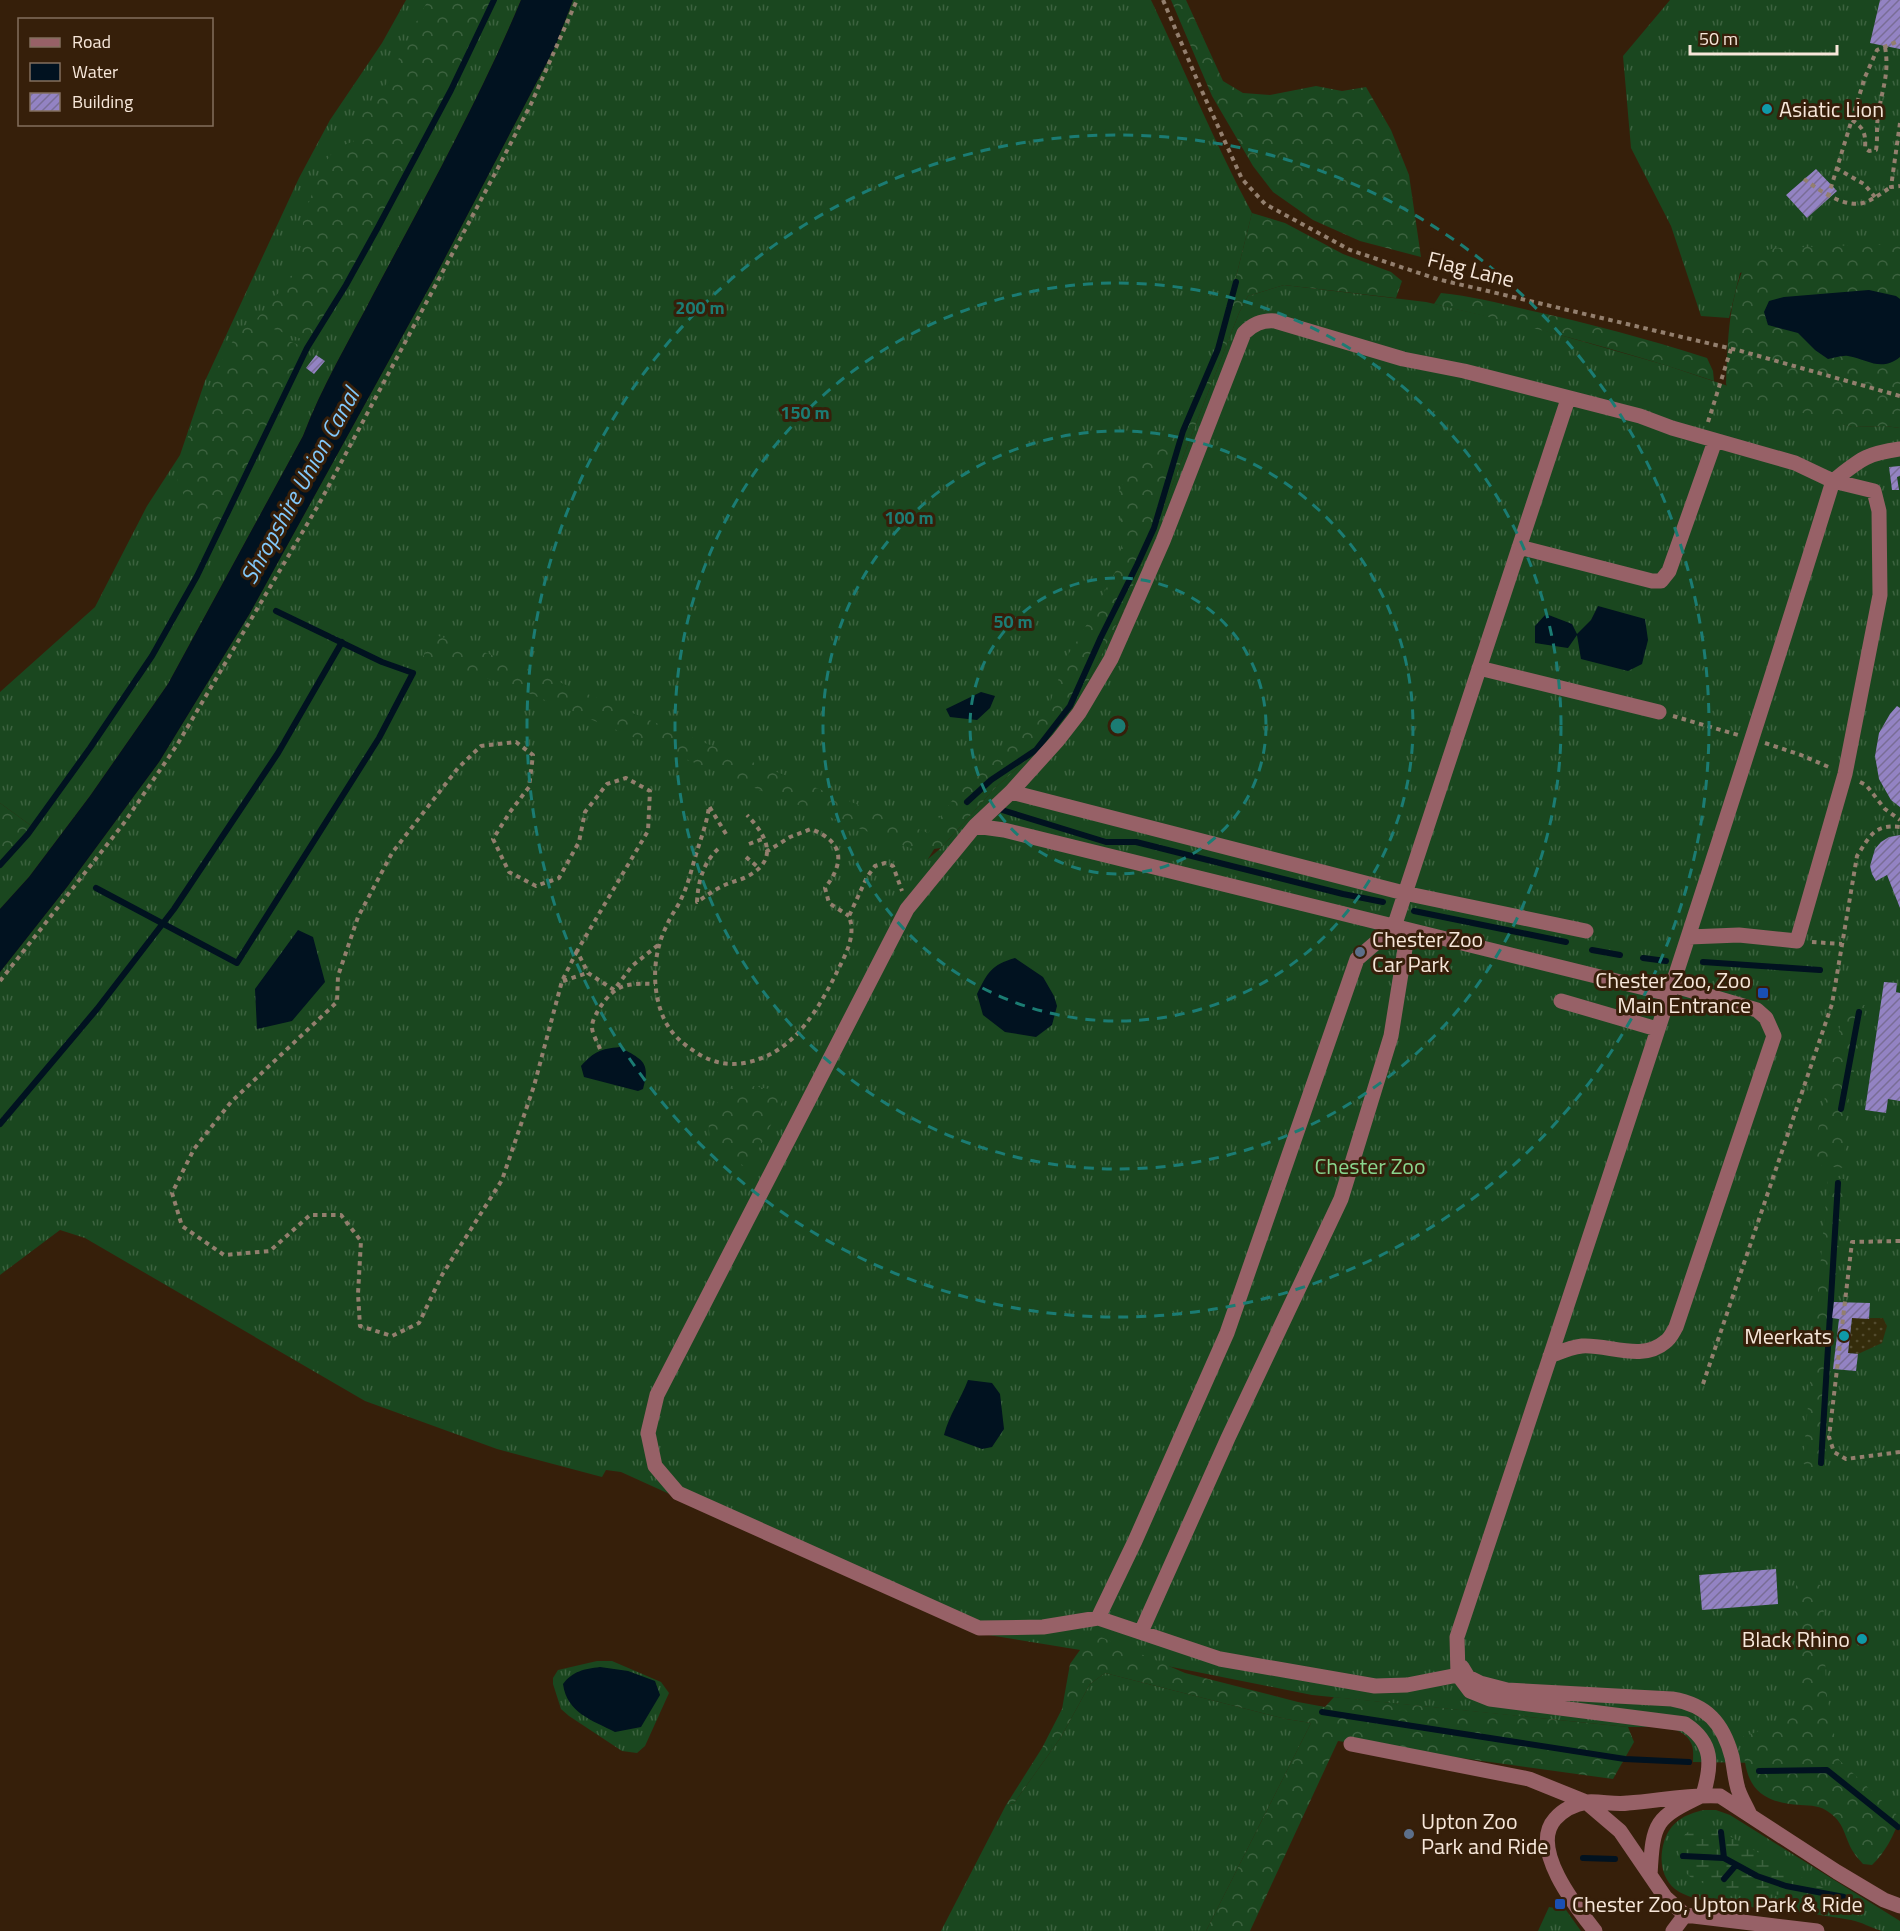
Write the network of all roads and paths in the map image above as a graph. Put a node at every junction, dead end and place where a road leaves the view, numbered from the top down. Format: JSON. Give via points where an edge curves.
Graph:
{"nodes":[{"id":1,"x":578,"y":0,"type":"edge"},
{"id":2,"x":1163,"y":0,"type":"edge"},
{"id":3,"x":1900,"y":44,"type":"edge"},
{"id":4,"x":1885,"y":47,"type":"junction"},
{"id":5,"x":1852,"y":120,"type":"junction"},
{"id":6,"x":1900,"y":123,"type":"edge"},
{"id":7,"x":1898,"y":149,"type":"edge"},
{"id":8,"x":1836,"y":168,"type":"junction"},
{"id":9,"x":1804,"y":179,"type":"dead end"},
{"id":10,"x":1900,"y":186,"type":"edge"},
{"id":11,"x":1891,"y":187,"type":"junction"},
{"id":12,"x":1828,"y":197,"type":"junction"},
{"id":13,"x":1875,"y":197,"type":"junction"},
{"id":14,"x":1731,"y":348,"type":"junction"},
{"id":15,"x":1900,"y":396,"type":"edge"},
{"id":16,"x":1568,"y":399,"type":"junction"},
{"id":17,"x":1709,"y":439,"type":"junction"},
{"id":18,"x":1900,"y":449,"type":"edge"},
{"id":19,"x":1833,"y":481,"type":"junction"},
{"id":20,"x":1519,"y":547,"type":"junction"},
{"id":21,"x":1479,"y":668,"type":"junction"},
{"id":22,"x":1659,"y":712,"type":"dead end"},
{"id":23,"x":1845,"y":774,"type":"junction"},
{"id":24,"x":1011,"y":792,"type":"junction"},
{"id":25,"x":747,"y":814,"type":"dead end"},
{"id":26,"x":1900,"y":820,"type":"edge"},
{"id":27,"x":975,"y":826,"type":"junction"},
{"id":28,"x":1900,"y":827,"type":"edge"},
{"id":29,"x":726,"y":834,"type":"dead end"},
{"id":30,"x":765,"y":838,"type":"junction"},
{"id":31,"x":749,"y":844,"type":"dead end"},
{"id":32,"x":718,"y":849,"type":"dead end"},
{"id":33,"x":766,"y":852,"type":"junction"},
{"id":34,"x":746,"y":857,"type":"dead end"},
{"id":35,"x":759,"y":868,"type":"junction"},
{"id":36,"x":1404,"y":893,"type":"junction"},
{"id":37,"x":907,"y":909,"type":"junction"},
{"id":38,"x":849,"y":916,"type":"junction"},
{"id":39,"x":1401,"y":928,"type":"junction"},
{"id":40,"x":1586,"y":931,"type":"dead end"},
{"id":41,"x":1689,"y":937,"type":"junction"},
{"id":42,"x":1797,"y":942,"type":"junction"},
{"id":43,"x":1842,"y":944,"type":"junction"},
{"id":44,"x":658,"y":945,"type":"junction"},
{"id":45,"x":577,"y":951,"type":"junction"},
{"id":46,"x":588,"y":973,"type":"junction"},
{"id":47,"x":0,"y":981,"type":"edge"},
{"id":48,"x":562,"y":981,"type":"junction"},
{"id":49,"x":655,"y":984,"type":"junction"},
{"id":50,"x":1671,"y":989,"type":"junction"},
{"id":51,"x":614,"y":990,"type":"junction"},
{"id":52,"x":1561,"y":1001,"type":"dead end"},
{"id":53,"x":1657,"y":1029,"type":"junction"},
{"id":54,"x":600,"y":1049,"type":"dead end"},
{"id":55,"x":1900,"y":1241,"type":"edge"},
{"id":56,"x":1550,"y":1356,"type":"junction"},
{"id":57,"x":1703,"y":1384,"type":"dead end"},
{"id":58,"x":1900,"y":1452,"type":"edge"},
{"id":59,"x":1098,"y":1618,"type":"junction"},
{"id":60,"x":1141,"y":1632,"type":"junction"},
{"id":61,"x":1456,"y":1658,"type":"junction"},
{"id":62,"x":1458,"y":1675,"type":"junction"},
{"id":63,"x":1351,"y":1744,"type":"dead end"},
{"id":64,"x":1703,"y":1795,"type":"junction"},
{"id":65,"x":1586,"y":1802,"type":"junction"},
{"id":66,"x":1750,"y":1815,"type":"junction"},
{"id":67,"x":1650,"y":1875,"type":"junction"},
{"id":68,"x":1900,"y":1906,"type":"edge"},
{"id":69,"x":1685,"y":1915,"type":"junction"},
{"id":70,"x":1595,"y":1931,"type":"edge"},
{"id":71,"x":1673,"y":1931,"type":"edge"},
{"id":72,"x":1817,"y":1931,"type":"edge"}],
"edges":[{"from":1,"to":47,"type":"path","via":[[531,104],[318,504],[183,735],[124,823]]},
{"from":2,"to":14,"type":"path","name":"Flag Lane","via":[[1242,179],[1265,204],[1350,250],[1437,279]]},
{"from":3,"to":4,"type":"path"},
{"from":4,"to":5,"type":"path","via":[[1877,51],[1865,77]]},
{"from":4,"to":5,"type":"path","via":[[1888,68],[1877,120],[1876,150],[1865,148],[1863,127]]},
{"from":5,"to":8,"type":"path"},
{"from":6,"to":7,"type":"path"},
{"from":7,"to":11,"type":"path"},
{"from":8,"to":12,"type":"path"},
{"from":8,"to":13,"type":"path","via":[[1864,184]]},
{"from":9,"to":12,"type":"path"},
{"from":10,"to":11,"type":"path"},
{"from":11,"to":13,"type":"path"},
{"from":12,"to":13,"type":"path","via":[[1863,203]]},
{"from":14,"to":15,"type":"path","name":"Flag Lane"},
{"from":14,"to":17,"type":"path"},
{"from":16,"to":17,"type":"street","via":[[1641,416]]},
{"from":16,"to":20,"type":"street"},
{"from":16,"to":24,"type":"street","via":[[1403,359],[1275,321],[1263,320],[1250,327],[1244,333],[1163,541],[1111,659],[1079,713]]},
{"from":17,"to":19,"type":"street","via":[[1794,463]]},
{"from":17,"to":20,"type":"street","via":[[1669,571],[1661,581]]},
{"from":18,"to":19,"type":"street","via":[[1871,454]]},
{"from":19,"to":23,"type":"street","via":[[1874,491],[1879,511],[1880,595]]},
{"from":19,"to":41,"type":"street"},
{"from":20,"to":21,"type":"street"},
{"from":21,"to":22,"type":"street"},
{"from":21,"to":36,"type":"street"},
{"from":23,"to":26,"type":"path","via":[[1866,785],[1885,809]]},
{"from":23,"to":42,"type":"street"},
{"from":24,"to":27,"type":"street"},
{"from":24,"to":36,"type":"street"},
{"from":25,"to":30,"type":"path"},
{"from":27,"to":37,"type":"street"},
{"from":27,"to":39,"type":"street"},
{"from":28,"to":43,"type":"path","via":[[1886,825],[1877,830],[1857,856]]},
{"from":29,"to":44,"type":"path","via":[[710,806],[687,886]]},
{"from":30,"to":31,"type":"path"},
{"from":30,"to":33,"type":"path"},
{"from":32,"to":35,"type":"path","via":[[709,858],[698,884],[697,902]]},
{"from":33,"to":35,"type":"path"},
{"from":33,"to":38,"type":"path","via":[[811,828],[828,838],[839,859],[838,869],[825,888],[829,903]]},
{"from":34,"to":35,"type":"path"},
{"from":36,"to":39,"type":"street"},
{"from":36,"to":40,"type":"street"},
{"from":37,"to":38,"type":"path","via":[[893,866],[885,863],[875,866],[867,877]]},
{"from":37,"to":59,"type":"street","via":[[657,1395],[648,1433],[655,1466],[678,1493],[980,1628],[1043,1627]]},
{"from":38,"to":49,"type":"path","via":[[852,937],[812,1017],[796,1037],[773,1054],[754,1061],[718,1063],[674,1037],[664,1020]]},
{"from":39,"to":50,"type":"street"},
{"from":39,"to":59,"type":"street","via":[[1357,959],[1227,1333]]},
{"from":39,"to":60,"type":"street","via":[[1391,1036],[1341,1199]]},
{"from":41,"to":42,"type":"street","via":[[1739,935]]},
{"from":41,"to":50,"type":"street"},
{"from":42,"to":43,"type":"path"},
{"from":43,"to":57,"type":"path","via":[[1832,1004]]},
{"from":44,"to":49,"type":"path"},
{"from":44,"to":51,"type":"path","via":[[632,966]]},
{"from":45,"to":46,"type":"path"},
{"from":45,"to":48,"type":"path"},
{"from":45,"to":48,"type":"path","via":[[648,831],[650,791],[626,778],[607,784],[585,812],[579,842],[559,878],[536,886],[509,872],[494,839],[529,787],[533,755],[516,742],[481,746],[458,768],[392,853],[358,917],[338,976],[337,1002],[231,1102],[194,1149],[172,1193],[182,1226],[224,1255],[270,1251],[310,1215],[341,1215],[361,1241],[360,1326],[392,1336],[419,1323],[442,1275],[502,1180],[534,1086]]},
{"from":46,"to":48,"type":"path"},
{"from":46,"to":51,"type":"path"},
{"from":49,"to":51,"type":"path"},
{"from":50,"to":53,"type":"street"},
{"from":50,"to":56,"type":"street","via":[[1757,1010],[1766,1018],[1773,1036],[1770,1047],[1676,1327],[1665,1342],[1651,1349],[1632,1352],[1580,1346]]},
{"from":51,"to":54,"type":"path","via":[[592,1027]]},
{"from":52,"to":53,"type":"street"},
{"from":53,"to":56,"type":"street"},
{"from":55,"to":58,"type":"path","via":[[1852,1242],[1829,1437],[1834,1452],[1846,1459]]},
{"from":56,"to":61,"type":"street","via":[[1457,1637]]},
{"from":59,"to":60,"type":"street"},
{"from":60,"to":62,"type":"street","via":[[1220,1659],[1375,1686],[1407,1685]]},
{"from":61,"to":62,"type":"street"},
{"from":61,"to":66,"type":"street","via":[[1468,1677],[1507,1690],[1672,1699],[1701,1708],[1724,1735],[1738,1788]]},
{"from":62,"to":64,"type":"street","via":[[1470,1691],[1490,1699],[1685,1724],[1699,1733],[1706,1746],[1710,1769]]},
{"from":63,"to":65,"type":"street","via":[[1529,1779]]},
{"from":64,"to":65,"type":"street","via":[[1623,1804]]},
{"from":64,"to":66,"type":"street","via":[[1720,1796]]},
{"from":64,"to":67,"type":"street","via":[[1673,1809],[1661,1820],[1654,1834]]},
{"from":65,"to":67,"type":"street","via":[[1620,1831]]},
{"from":65,"to":70,"type":"street","via":[[1563,1810],[1550,1825],[1546,1841],[1561,1881]]},
{"from":66,"to":68,"type":"street","via":[[1837,1872]]},
{"from":67,"to":69,"type":"street","via":[[1665,1897]]},
{"from":69,"to":71,"type":"street"},
{"from":69,"to":72,"type":"street"}]}
